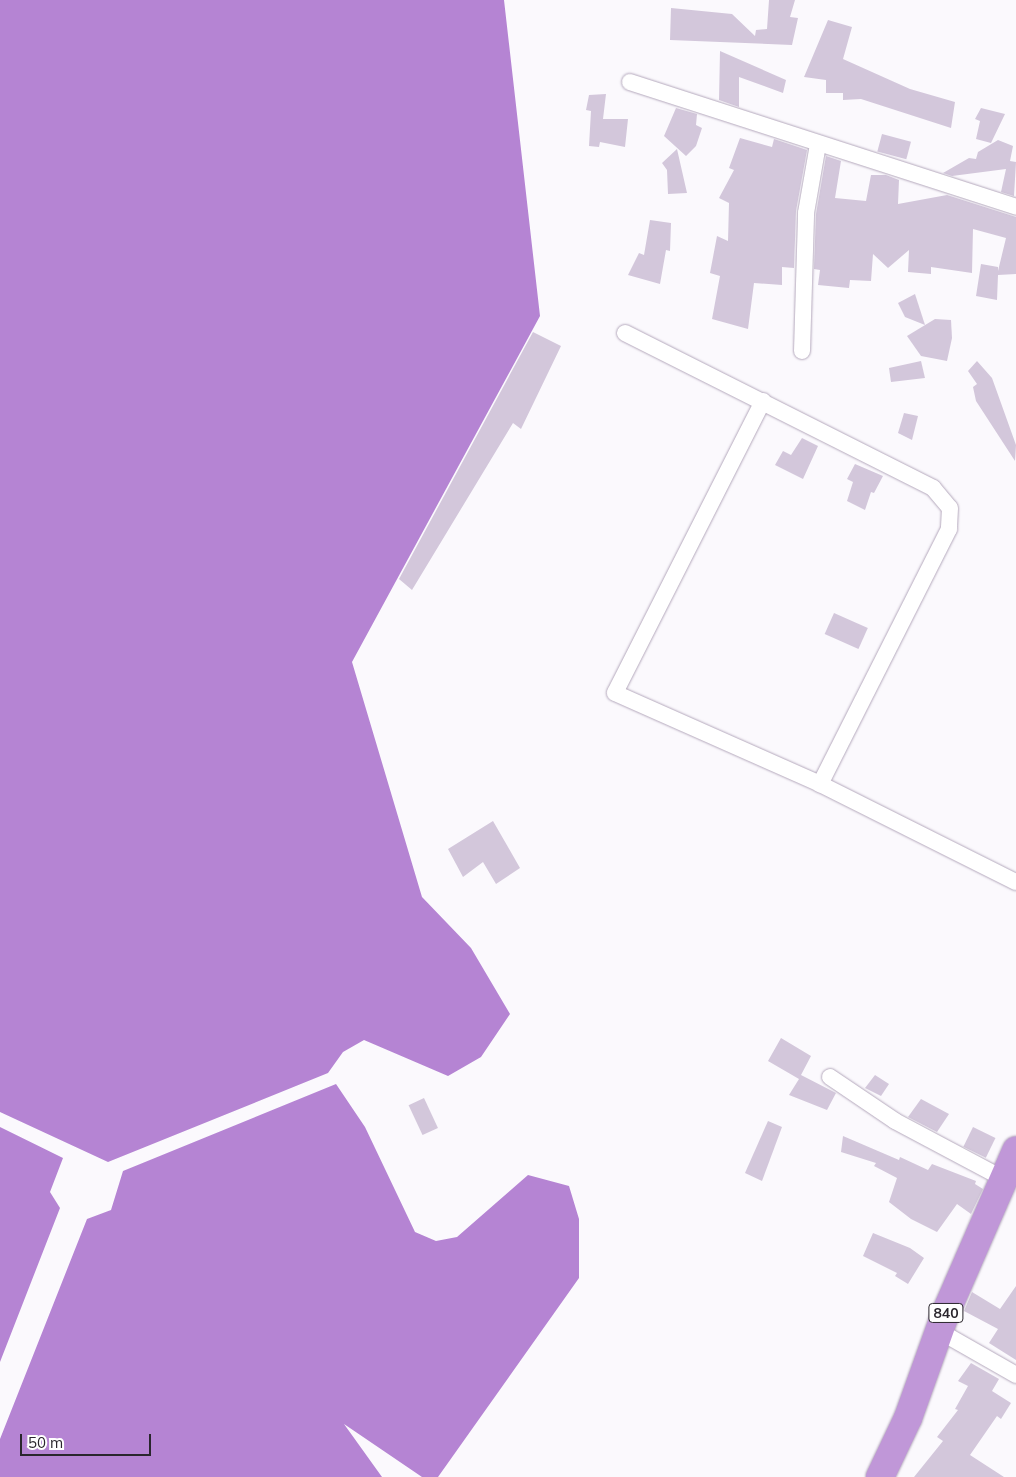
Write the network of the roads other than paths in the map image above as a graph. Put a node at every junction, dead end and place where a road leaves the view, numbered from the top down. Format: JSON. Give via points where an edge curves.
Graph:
{"nodes":[{"id":1,"x":630,"y":82,"type":"dead end"},
{"id":2,"x":818,"y":144,"type":"junction"},
{"id":3,"x":1016,"y":207,"type":"edge"},
{"id":4,"x":625,"y":333,"type":"dead end"},
{"id":5,"x":802,"y":351,"type":"dead end"},
{"id":6,"x":763,"y":401,"type":"junction"},
{"id":7,"x":820,"y":784,"type":"junction"},
{"id":8,"x":1016,"y":882,"type":"edge"},
{"id":9,"x":830,"y":1077,"type":"dead end"},
{"id":10,"x":1016,"y":1151,"type":"edge"},
{"id":11,"x":1004,"y":1179,"type":"junction"},
{"id":12,"x":939,"y":1332,"type":"junction"},
{"id":13,"x":1016,"y":1374,"type":"edge"},
{"id":14,"x":880,"y":1477,"type":"edge"}],
"edges":[{"from":1,"to":2,"type":"street"},
{"from":2,"to":3,"type":"street"},
{"from":2,"to":5,"type":"street","via":[[806,213]]},
{"from":4,"to":6,"type":"street"},
{"from":6,"to":7,"type":"street","via":[[933,488],[950,508],[949,529]]},
{"from":6,"to":7,"type":"street","via":[[615,693]]},
{"from":7,"to":8,"type":"street"},
{"from":9,"to":11,"type":"street","via":[[895,1121]]},
{"from":10,"to":11,"type":"highway","number":"840"},
{"from":11,"to":12,"type":"highway","number":"840"},
{"from":12,"to":13,"type":"street"},
{"from":12,"to":14,"type":"highway","number":"840","via":[[908,1418]]}]}
